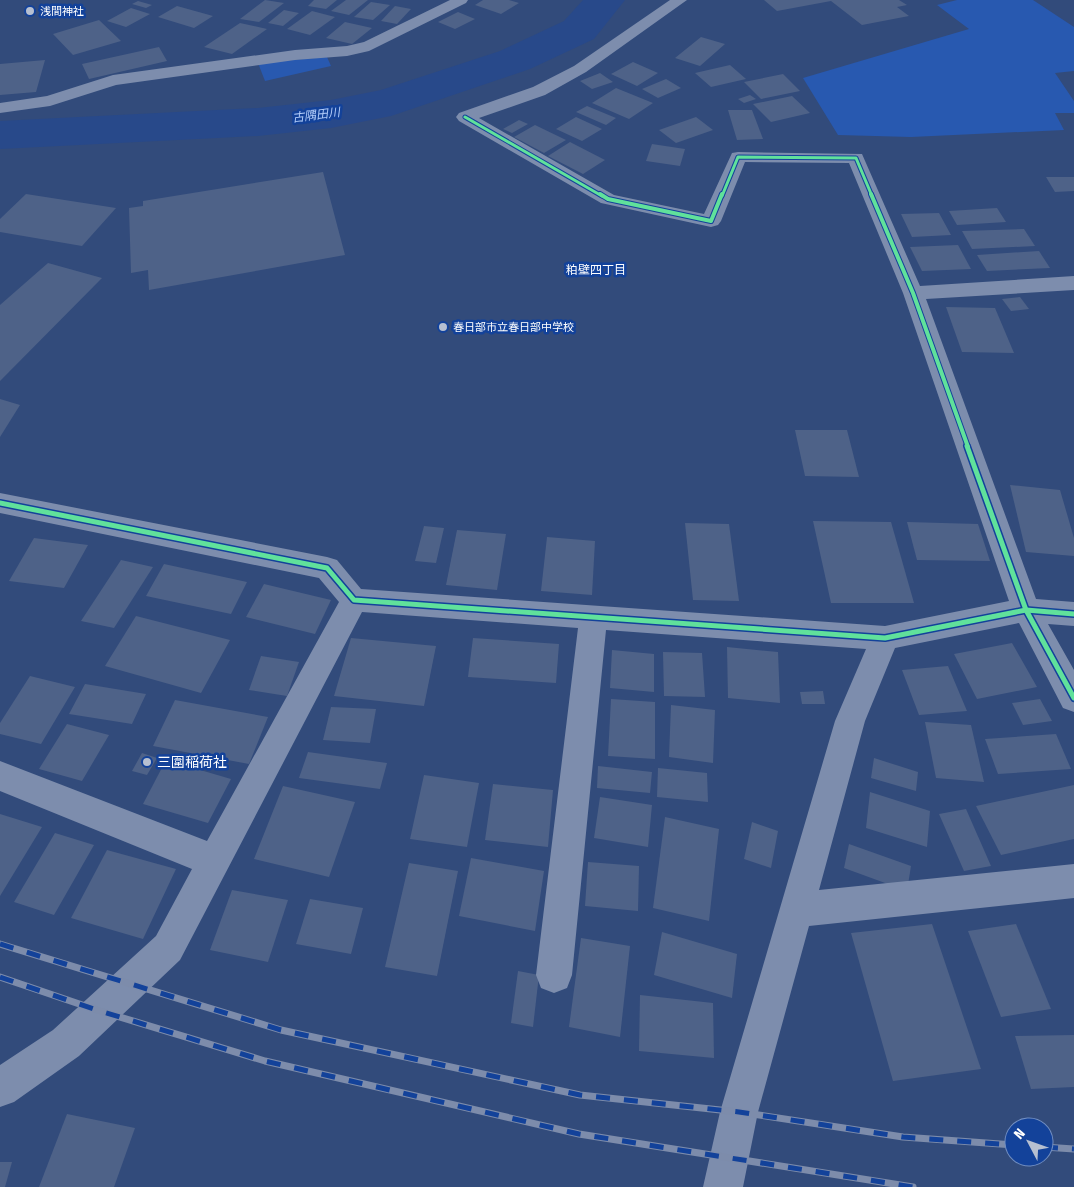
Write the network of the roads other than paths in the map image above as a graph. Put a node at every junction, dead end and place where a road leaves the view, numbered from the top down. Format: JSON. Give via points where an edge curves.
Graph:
{"nodes":[{"id":1,"x":461,"y":0,"type":"edge"},
{"id":2,"x":680,"y":0,"type":"edge"},
{"id":3,"x":0,"y":108,"type":"edge"},
{"id":4,"x":1074,"y":282,"type":"edge"},
{"id":5,"x":913,"y":293,"type":"junction"},
{"id":6,"x":0,"y":503,"type":"edge"},
{"id":7,"x":354,"y":600,"type":"junction"},
{"id":8,"x":1026,"y":610,"type":"junction"},
{"id":9,"x":1074,"y":614,"type":"edge"},
{"id":10,"x":593,"y":617,"type":"junction"},
{"id":11,"x":885,"y":638,"type":"junction"},
{"id":12,"x":1074,"y":698,"type":"edge"},
{"id":13,"x":0,"y":776,"type":"edge"},
{"id":14,"x":215,"y":861,"type":"junction"},
{"id":15,"x":1074,"y":882,"type":"edge"},
{"id":16,"x":796,"y":910,"type":"junction"},
{"id":17,"x":554,"y":975,"type":"dead end"},
{"id":18,"x":0,"y":1088,"type":"edge"},
{"id":19,"x":723,"y":1187,"type":"edge"}],
"edges":[{"from":1,"to":3,"type":"street","via":[[369,46],[113,80],[50,101]]},
{"from":2,"to":5,"type":"street","via":[[580,69],[539,91],[465,117],[608,199],[711,221],[738,156],[856,158]]},
{"from":4,"to":5,"type":"street"},
{"from":5,"to":8,"type":"street"},
{"from":6,"to":7,"type":"street","via":[[327,568]]},
{"from":7,"to":10,"type":"street"},
{"from":7,"to":14,"type":"street"},
{"from":8,"to":9,"type":"street"},
{"from":8,"to":11,"type":"street"},
{"from":8,"to":12,"type":"street"},
{"from":10,"to":11,"type":"street"},
{"from":10,"to":17,"type":"street"},
{"from":11,"to":16,"type":"street","via":[[850,721]]},
{"from":13,"to":14,"type":"street"},
{"from":14,"to":18,"type":"street","via":[[168,948],[66,1043]]},
{"from":15,"to":16,"type":"street"},
{"from":16,"to":19,"type":"street","via":[[739,1112]]}]}
